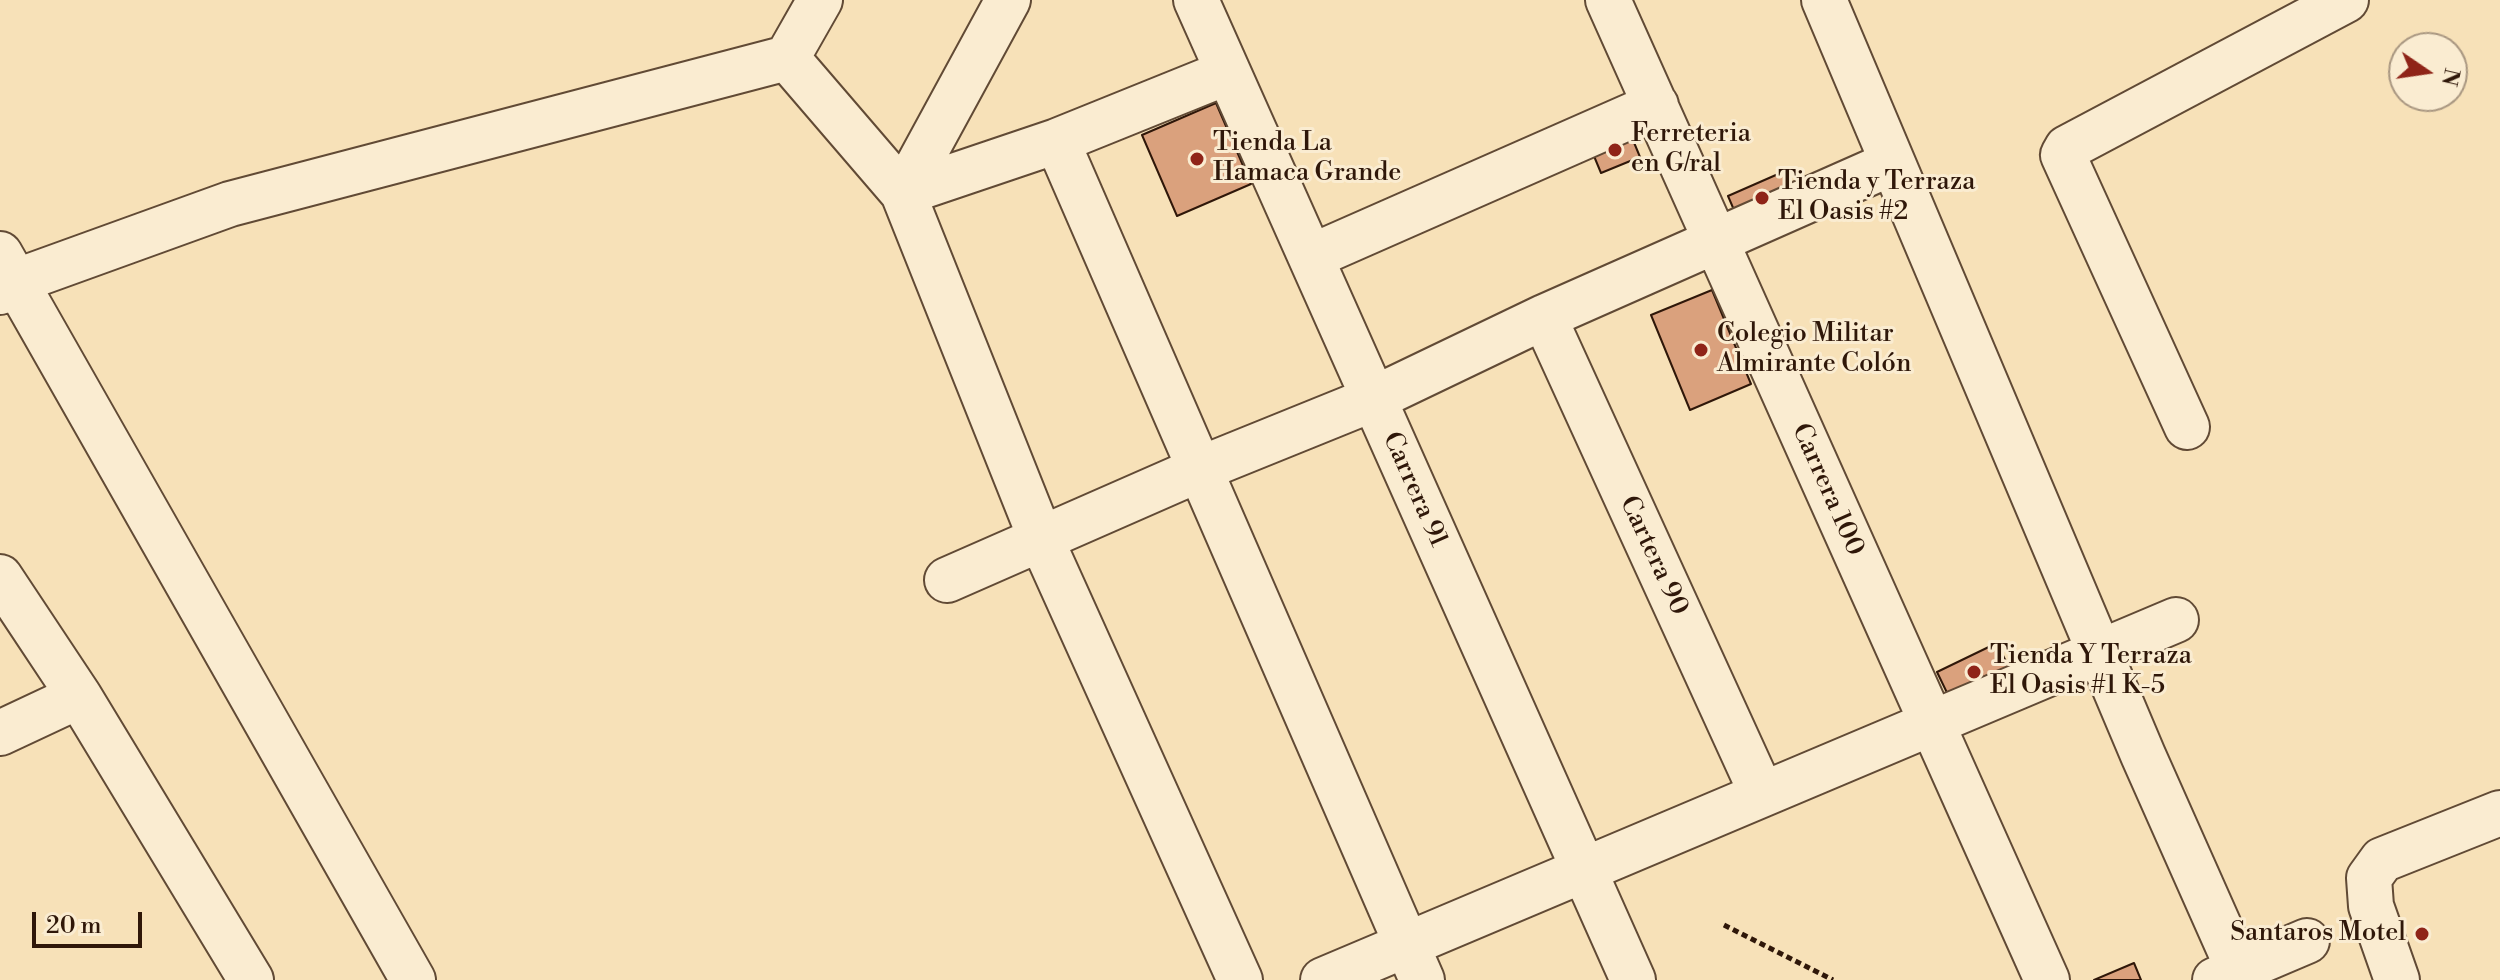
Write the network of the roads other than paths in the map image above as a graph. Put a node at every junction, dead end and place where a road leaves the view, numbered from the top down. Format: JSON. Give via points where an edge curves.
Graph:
{"nodes":[{"id":1,"x":820,"y":0,"type":"edge"},
{"id":2,"x":1008,"y":0,"type":"edge"},
{"id":3,"x":1196,"y":0,"type":"edge"},
{"id":4,"x":1608,"y":0,"type":"edge"},
{"id":5,"x":1824,"y":0,"type":"edge"},
{"id":6,"x":2346,"y":0,"type":"edge"},
{"id":7,"x":787,"y":58,"type":"junction"},
{"id":8,"x":1228,"y":72,"type":"junction"},
{"id":9,"x":1656,"y":105,"type":"junction"},
{"id":10,"x":1057,"y":141,"type":"junction"},
{"id":11,"x":1892,"y":163,"type":"junction"},
{"id":12,"x":903,"y":193,"type":"junction"},
{"id":13,"x":1716,"y":241,"type":"junction"},
{"id":14,"x":1313,"y":256,"type":"junction"},
{"id":15,"x":6,"y":276,"type":"edge"},
{"id":16,"x":1544,"y":317,"type":"junction"},
{"id":17,"x":1373,"y":399,"type":"junction"},
{"id":18,"x":2187,"y":427,"type":"dead end"},
{"id":19,"x":1200,"y":469,"type":"junction"},
{"id":20,"x":1041,"y":539,"type":"junction"},
{"id":21,"x":0,"y":577,"type":"edge"},
{"id":22,"x":947,"y":580,"type":"dead end"},
{"id":23,"x":2176,"y":620,"type":"dead end"},
{"id":24,"x":2099,"y":652,"type":"junction"},
{"id":25,"x":79,"y":696,"type":"junction"},
{"id":26,"x":1932,"y":723,"type":"junction"},
{"id":27,"x":0,"y":733,"type":"edge"},
{"id":28,"x":1762,"y":794,"type":"junction"},
{"id":29,"x":2500,"y":813,"type":"edge"},
{"id":30,"x":1585,"y":869,"type":"junction"},
{"id":31,"x":2307,"y":941,"type":"dead end"},
{"id":32,"x":1414,"y":962,"type":"edge"},
{"id":33,"x":2232,"y":977,"type":"edge"},
{"id":34,"x":251,"y":980,"type":"edge"},
{"id":35,"x":413,"y":980,"type":"edge"},
{"id":36,"x":1240,"y":980,"type":"edge"},
{"id":37,"x":1323,"y":980,"type":"edge"},
{"id":38,"x":1633,"y":980,"type":"edge"},
{"id":39,"x":2047,"y":980,"type":"edge"},
{"id":40,"x":2397,"y":980,"type":"edge"}],
"edges":[{"from":1,"to":7,"type":"street"},
{"from":2,"to":12,"type":"street"},
{"from":3,"to":8,"type":"street","name":"Carrera 91"},
{"from":4,"to":9,"type":"street","name":"Carrera 100"},
{"from":5,"to":11,"type":"street"},
{"from":6,"to":18,"type":"street","via":[[2067,148],[2063,155]]},
{"from":7,"to":12,"type":"street"},
{"from":7,"to":15,"type":"street","via":[[230,204]]},
{"from":8,"to":10,"type":"street"},
{"from":8,"to":14,"type":"street","name":"Carrera 91"},
{"from":9,"to":13,"type":"street","name":"Carrera 100"},
{"from":9,"to":14,"type":"street"},
{"from":10,"to":12,"type":"street"},
{"from":10,"to":19,"type":"street"},
{"from":11,"to":13,"type":"street"},
{"from":11,"to":24,"type":"street"},
{"from":12,"to":20,"type":"street"},
{"from":13,"to":16,"type":"street"},
{"from":13,"to":26,"type":"street","name":"Carrera 100"},
{"from":14,"to":17,"type":"street","name":"Carrera 91"},
{"from":15,"to":35,"type":"street"},
{"from":16,"to":17,"type":"street"},
{"from":16,"to":28,"type":"street","name":"Cartera 90"},
{"from":17,"to":19,"type":"street"},
{"from":17,"to":30,"type":"street","name":"Carrera 91"},
{"from":19,"to":20,"type":"street"},
{"from":19,"to":32,"type":"street"},
{"from":20,"to":22,"type":"street"},
{"from":20,"to":36,"type":"street"},
{"from":21,"to":25,"type":"street"},
{"from":23,"to":24,"type":"street"},
{"from":24,"to":26,"type":"street"},
{"from":24,"to":33,"type":"street"},
{"from":25,"to":27,"type":"street"},
{"from":25,"to":34,"type":"street"},
{"from":26,"to":28,"type":"street"},
{"from":26,"to":39,"type":"street","name":"Carrera 100"},
{"from":28,"to":30,"type":"street"},
{"from":29,"to":40,"type":"street","via":[[2382,860],[2369,878],[2371,906]]},
{"from":30,"to":32,"type":"street"},
{"from":30,"to":38,"type":"street","name":"Carrera 91"},
{"from":31,"to":33,"type":"street"},
{"from":32,"to":37,"type":"street"}]}
